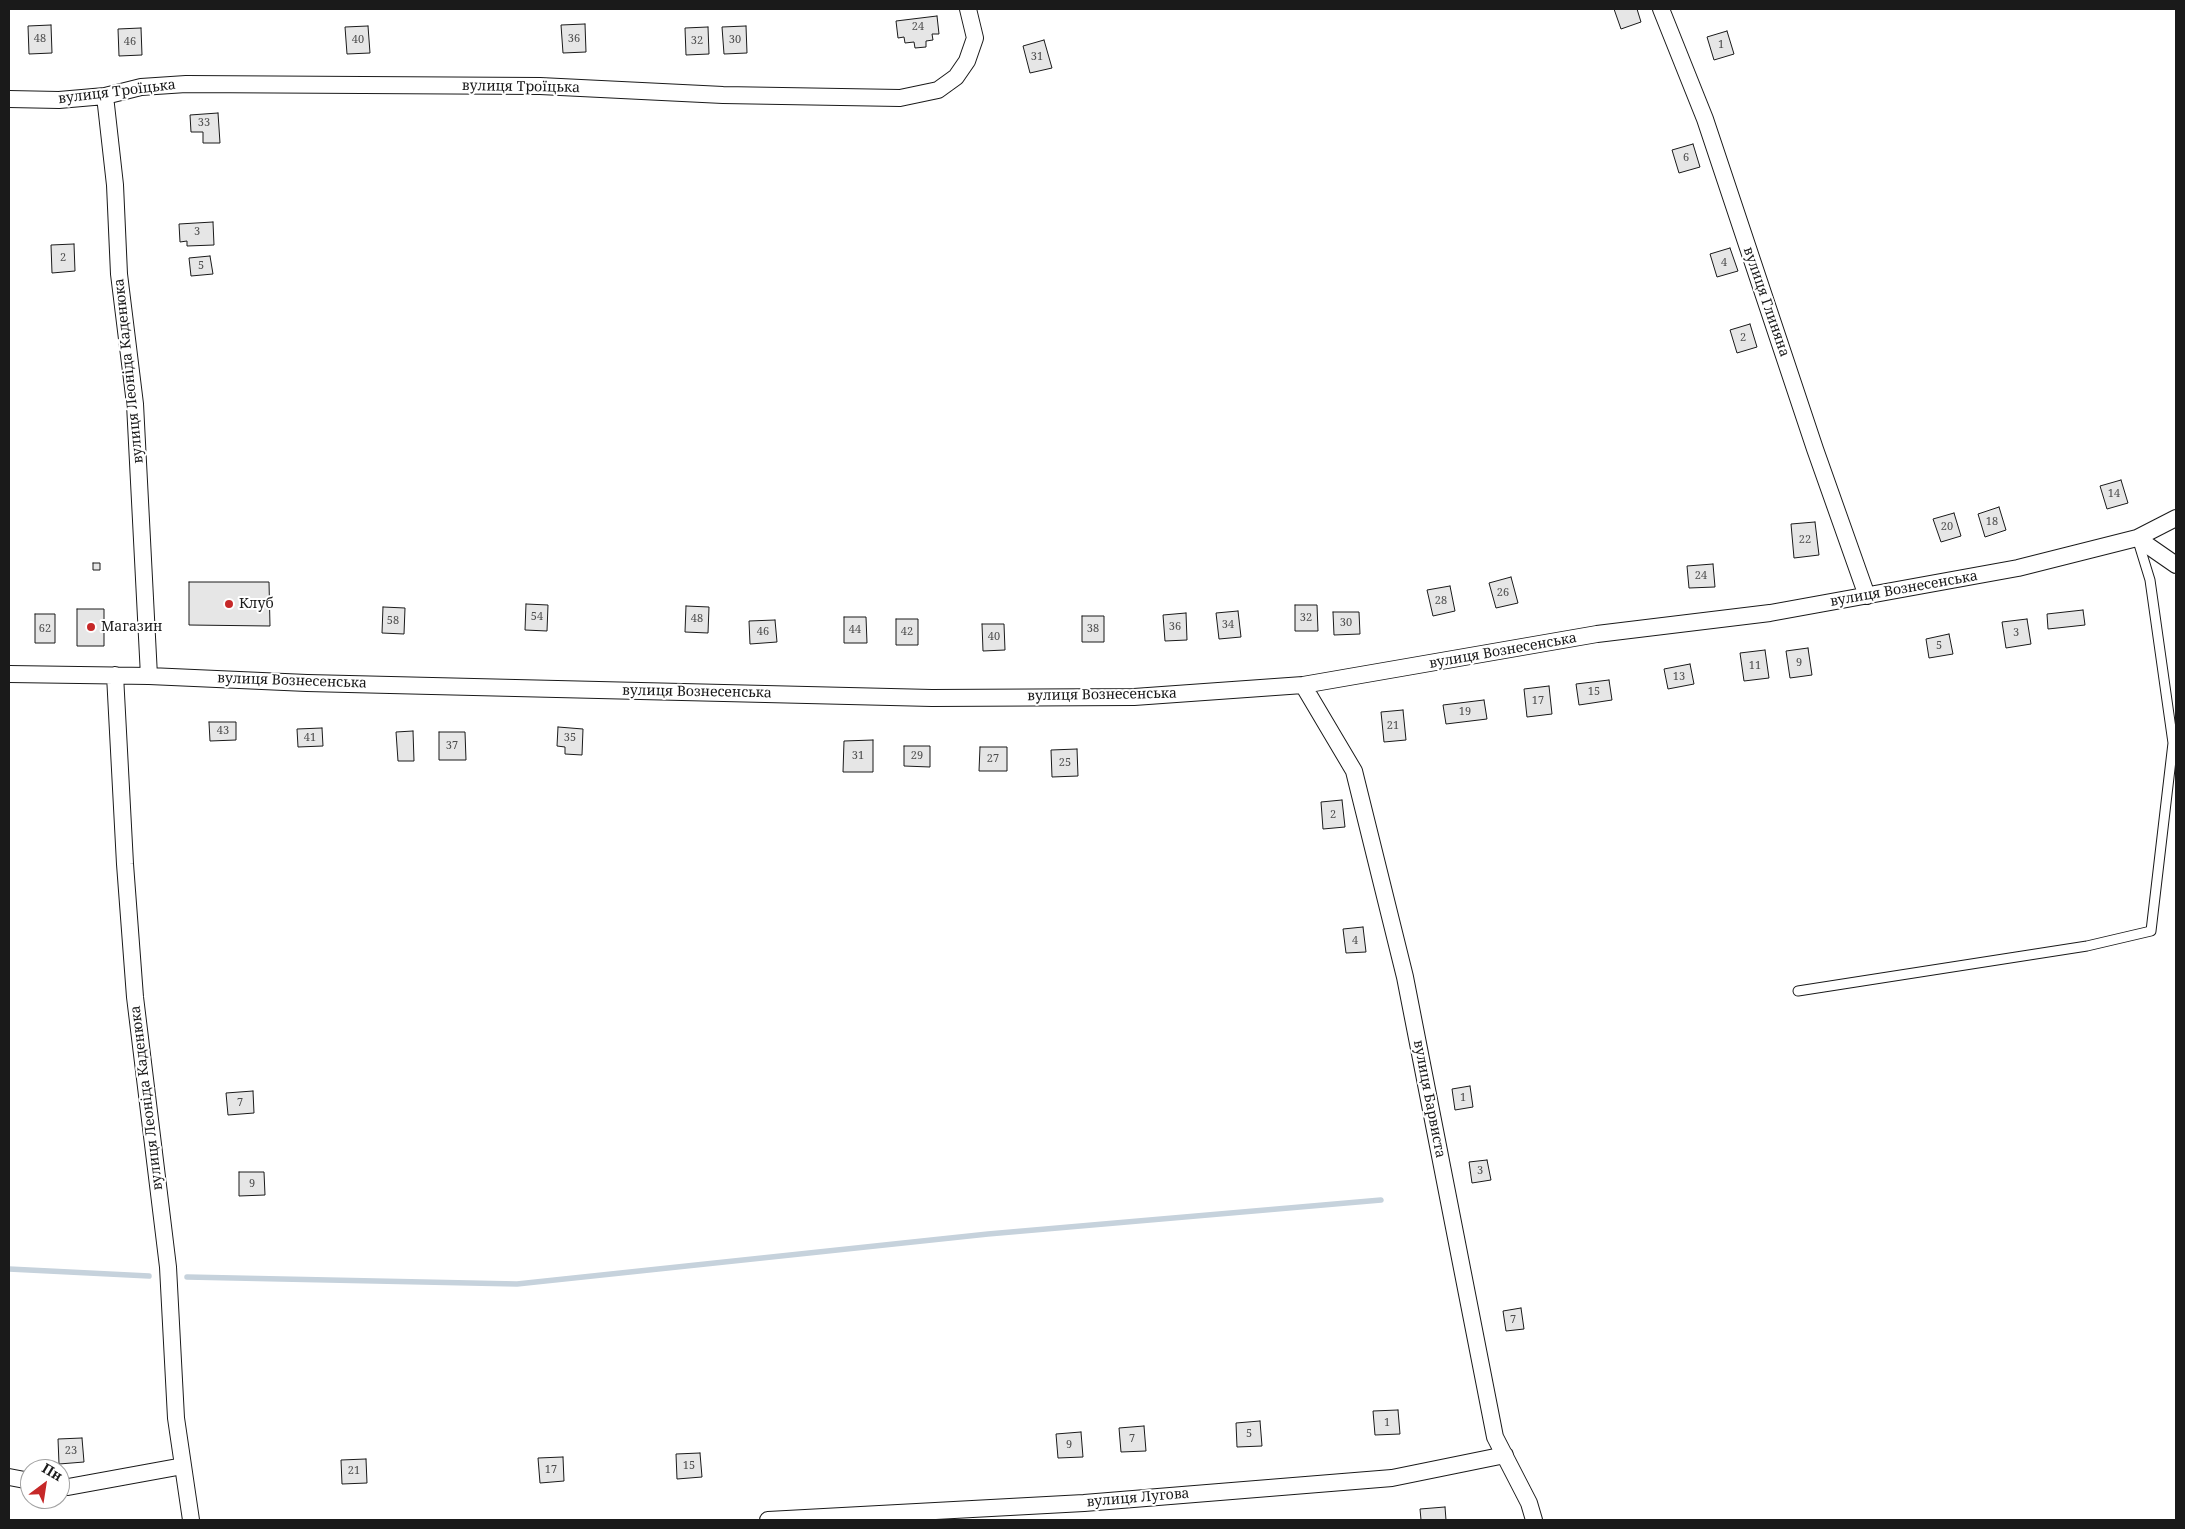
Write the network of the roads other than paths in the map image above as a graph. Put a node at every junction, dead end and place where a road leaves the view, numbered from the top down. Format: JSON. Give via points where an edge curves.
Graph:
{"nodes":[{"id":1,"x":968,"y":9,"type":"edge"},
{"id":2,"x":1661,"y":9,"type":"edge"},
{"id":3,"x":105,"y":96,"type":"junction"},
{"id":4,"x":9,"y":99,"type":"edge"},
{"id":5,"x":2176,"y":518,"type":"edge"},
{"id":6,"x":2138,"y":538,"type":"junction"},
{"id":7,"x":2176,"y":565,"type":"edge"},
{"id":8,"x":1867,"y":596,"type":"junction"},
{"id":9,"x":9,"y":674,"type":"edge"},
{"id":10,"x":115,"y":676,"type":"junction"},
{"id":11,"x":149,"y":676,"type":"junction"},
{"id":12,"x":1302,"y":685,"type":"junction"},
{"id":13,"x":1798,"y":991,"type":"dead end"},
{"id":14,"x":1505,"y":1455,"type":"junction"},
{"id":15,"x":183,"y":1466,"type":"junction"},
{"id":16,"x":70,"y":1487,"type":"edge"},
{"id":17,"x":191,"y":1520,"type":"edge"},
{"id":18,"x":768,"y":1520,"type":"edge"},
{"id":19,"x":1534,"y":1520,"type":"edge"}],
"edges":[{"from":1,"to":3,"type":"street","name":"вулиця Троїцька","via":[[975,38],[967,61],[956,77],[938,90],[900,98],[540,86],[195,84],[141,87]]},
{"from":2,"to":8,"type":"street","name":"вулиця Глиняна","via":[[1705,119]]},
{"from":3,"to":4,"type":"street","name":"вулиця Троїцька","via":[[59,100]]},
{"from":3,"to":11,"type":"street","name":"вулиця Леоніда Каденюка","via":[[115,185],[119,274],[135,404]]},
{"from":5,"to":6,"type":"street","name":"вулиця Вознесенська"},
{"from":6,"to":7,"type":"street"},
{"from":6,"to":8,"type":"street","name":"вулиця Вознесенська","via":[[2030,566]]},
{"from":6,"to":13,"type":"lane","via":[[2150,580],[2173,743],[2151,931],[2087,946]]},
{"from":8,"to":12,"type":"street","name":"вулиця Вознесенська","via":[[1770,613],[1597,634]]},
{"from":9,"to":10,"type":"street","name":"вулиця Вознесенська"},
{"from":10,"to":11,"type":"street","name":"вулиця Вознесенська"},
{"from":10,"to":15,"type":"street","name":"вулиця Леоніда Каденюка","via":[[135,997],[168,1267],[176,1418]]},
{"from":11,"to":12,"type":"street","name":"вулиця Вознесенська","via":[[307,683],[932,698],[1134,696]]},
{"from":12,"to":14,"type":"street","name":"вулиця Барвиста","via":[[1354,771],[1405,977],[1495,1437]]},
{"from":14,"to":18,"type":"street","name":"вулиця Лугова","via":[[1392,1478],[1084,1503]]},
{"from":14,"to":19,"type":"street","name":"вулиця Барвиста"},
{"from":15,"to":16,"type":"street"},
{"from":15,"to":17,"type":"street","name":"вулиця Леоніда Каденюка"}]}
